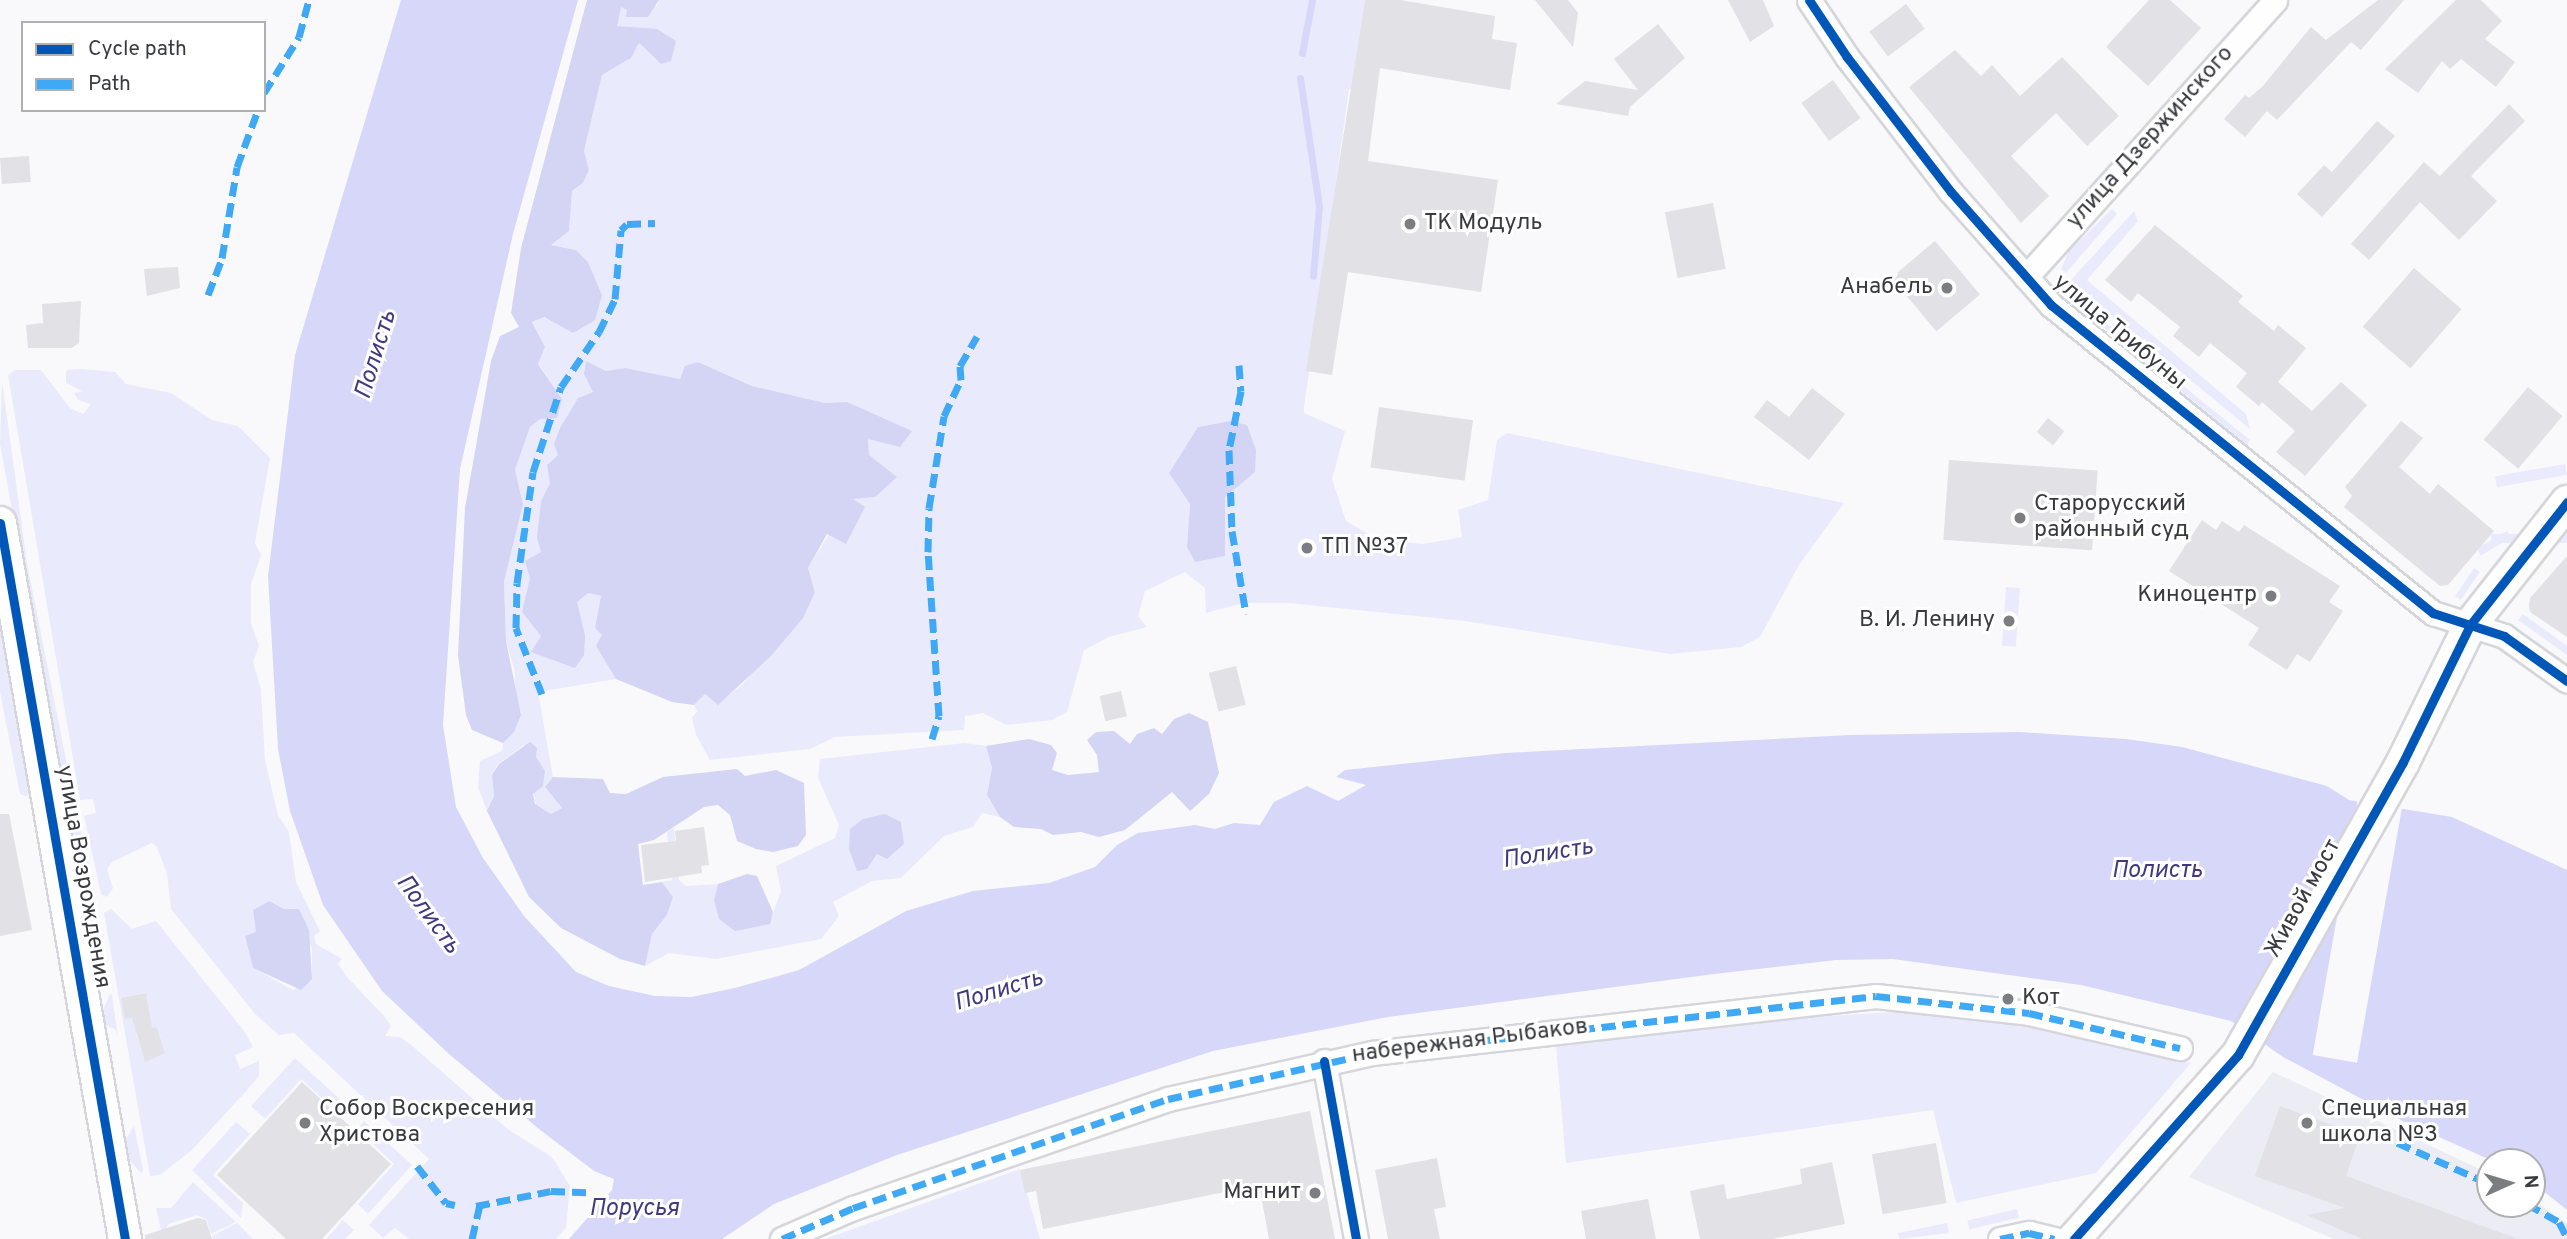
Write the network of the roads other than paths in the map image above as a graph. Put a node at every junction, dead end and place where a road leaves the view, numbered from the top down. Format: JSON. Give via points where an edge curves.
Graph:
{"nodes":[{"id":1,"x":1809,"y":0,"type":"edge"},
{"id":2,"x":2276,"y":0,"type":"edge"},
{"id":3,"x":2026,"y":277,"type":"junction"},
{"id":4,"x":2567,"y":502,"type":"edge"},
{"id":5,"x":0,"y":523,"type":"edge"},
{"id":6,"x":2470,"y":625,"type":"junction"},
{"id":7,"x":2567,"y":681,"type":"edge"},
{"id":8,"x":2180,"y":1048,"type":"dead end"},
{"id":9,"x":1324,"y":1062,"type":"junction"},
{"id":10,"x":125,"y":1239,"type":"edge"},
{"id":11,"x":782,"y":1239,"type":"edge"},
{"id":12,"x":1356,"y":1239,"type":"edge"},
{"id":13,"x":2000,"y":1239,"type":"edge"},
{"id":14,"x":2054,"y":1239,"type":"edge"},
{"id":15,"x":2074,"y":1239,"type":"edge"}],
"edges":[{"from":1,"to":3,"type":"street","name":"улица Трибуны","via":[[1951,192]]},
{"from":2,"to":3,"type":"street","name":"улица Дзержинского"},
{"from":3,"to":6,"type":"street","name":"улица Трибуны","via":[[2052,305],[2433,613]]},
{"from":4,"to":6,"type":"street","name":"Живой мост"},
{"from":5,"to":10,"type":"street","name":"улица Возрождения"},
{"from":6,"to":7,"type":"street","name":"улица Трибуны","via":[[2504,636]]},
{"from":6,"to":15,"type":"street","name":"Живой мост","via":[[2403,762],[2238,1055]]},
{"from":8,"to":9,"type":"street","name":"набережная Рыбаков","via":[[2029,1013],[1876,996]]},
{"from":9,"to":11,"type":"street","name":"набережная Рыбаков","via":[[1168,1099],[853,1208]]},
{"from":9,"to":12,"type":"street"},
{"from":13,"to":14,"type":"street","via":[[2029,1233]]}]}
